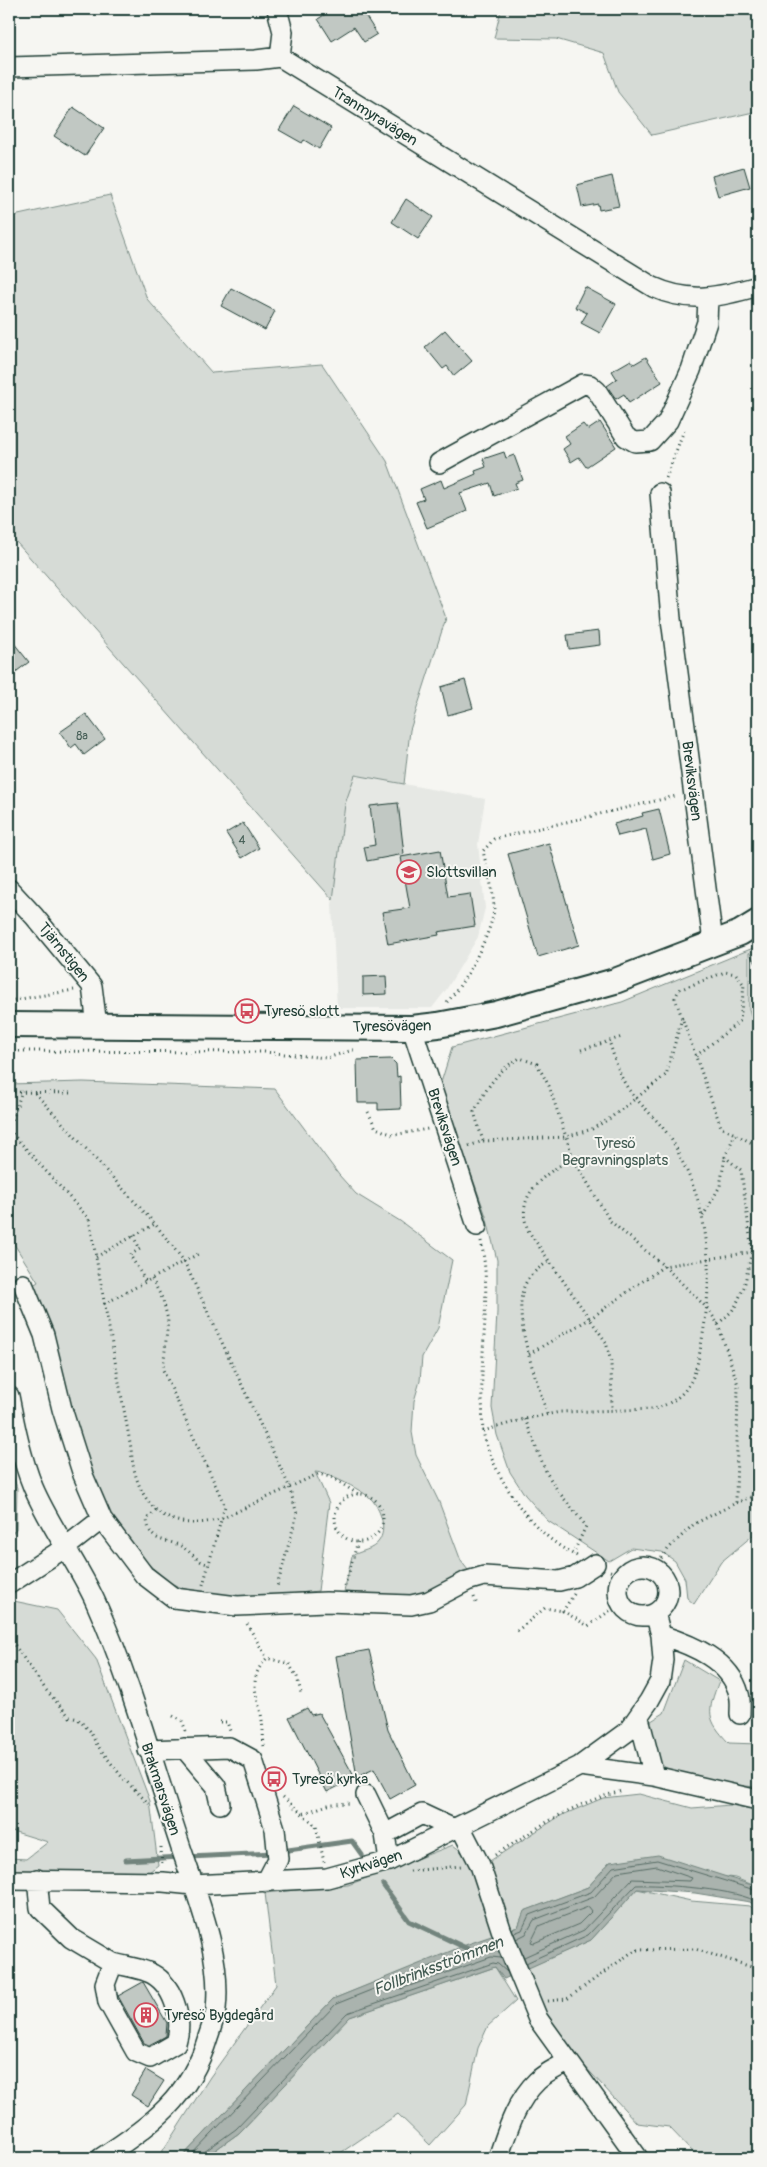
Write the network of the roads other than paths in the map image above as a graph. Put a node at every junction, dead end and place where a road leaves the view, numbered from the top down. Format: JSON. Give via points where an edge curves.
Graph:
{"nodes":[{"id":1,"x":276,"y":9,"type":"edge"},
{"id":2,"x":280,"y":57,"type":"junction"},
{"id":3,"x":9,"y":67,"type":"edge"},
{"id":4,"x":758,"y":286,"type":"edge"},
{"id":5,"x":708,"y":298,"type":"junction"},
{"id":6,"x":439,"y":463,"type":"dead end"},
{"id":7,"x":660,"y":492,"type":"dead end"},
{"id":8,"x":9,"y":890,"type":"edge"},
{"id":9,"x":758,"y":922,"type":"edge"},
{"id":10,"x":712,"y":942,"type":"junction"},
{"id":11,"x":9,"y":1024,"type":"edge"},
{"id":12,"x":97,"y":1026,"type":"junction"},
{"id":13,"x":412,"y":1028,"type":"junction"},
{"id":14,"x":477,"y":1226,"type":"road end"},
{"id":15,"x":23,"y":1284,"type":"dead end"},
{"id":16,"x":9,"y":1396,"type":"edge"},
{"id":17,"x":102,"y":1519,"type":"junction"},
{"id":18,"x":66,"y":1547,"type":"junction"},
{"id":19,"x":595,"y":1564,"type":"road end"},
{"id":20,"x":9,"y":1584,"type":"edge"},
{"id":21,"x":655,"y":1613,"type":"junction"},
{"id":22,"x":661,"y":1635,"type":"junction"},
{"id":23,"x":740,"y":1714,"type":"dead end"},
{"id":24,"x":639,"y":1718,"type":"junction"},
{"id":25,"x":185,"y":1741,"type":"junction"},
{"id":26,"x":148,"y":1750,"type":"junction"},
{"id":27,"x":580,"y":1766,"type":"junction"},
{"id":28,"x":654,"y":1776,"type":"junction"},
{"id":29,"x":363,"y":1799,"type":"road end"},
{"id":30,"x":758,"y":1800,"type":"edge"},
{"id":31,"x":220,"y":1804,"type":"dead end"},
{"id":32,"x":457,"y":1827,"type":"junction"},
{"id":33,"x":385,"y":1834,"type":"junction"},
{"id":34,"x":389,"y":1861,"type":"junction"},
{"id":35,"x":37,"y":1879,"type":"junction"},
{"id":36,"x":9,"y":1880,"type":"edge"},
{"id":37,"x":266,"y":1882,"type":"junction"},
{"id":38,"x":193,"y":1885,"type":"junction"},
{"id":39,"x":113,"y":1963,"type":"junction"},
{"id":40,"x":567,"y":2062,"type":"junction"},
{"id":41,"x":101,"y":2158,"type":"edge"},
{"id":42,"x":498,"y":2158,"type":"edge"},
{"id":43,"x":638,"y":2158,"type":"edge"}],
"edges":[{"from":1,"to":2,"type":"street","via":[[283,32]]},
{"from":2,"to":3,"type":"street"},
{"from":2,"to":5,"type":"street","name":"Tranmyravägen","via":[[652,287],[694,299]]},
{"from":4,"to":5,"type":"street","name":"Tranmyravägen"},
{"from":5,"to":6,"type":"street","via":[[707,322],[691,370],[668,421],[650,441],[635,442],[626,437],[597,391],[584,384]]},
{"from":7,"to":10,"type":"street","name":"Breviksvägen","via":[[671,619]]},
{"from":8,"to":12,"type":"street","name":"Tjärnstigen","via":[[92,986]]},
{"from":9,"to":10,"type":"main road","name":"Tyresövägen","via":[[740,933]]},
{"from":10,"to":13,"type":"main road","name":"Tyresövägen","via":[[615,981],[496,1014]]},
{"from":11,"to":12,"type":"main road","name":"Tyresövägen"},
{"from":12,"to":13,"type":"main road","name":"Tyresövägen"},
{"from":13,"to":14,"type":"street","name":"Breviksvägen"},
{"from":15,"to":17,"type":"street","via":[[44,1335],[62,1409],[83,1475]]},
{"from":16,"to":18,"type":"street","name":"Brakmarsvägen","via":[[18,1445],[34,1488]]},
{"from":17,"to":18,"type":"street"},
{"from":17,"to":19,"type":"street","via":[[144,1575],[174,1598],[237,1606],[412,1605],[430,1601],[466,1581],[484,1576],[559,1580],[575,1577]]},
{"from":18,"to":20,"type":"street"},
{"from":18,"to":26,"type":"street","name":"Brakmarsvägen","via":[[96,1602]]},
{"from":21,"to":21,"type":"street","via":[[665,1603],[668,1591],[664,1577],[654,1568],[642,1566],[632,1569],[623,1576],[618,1587],[621,1603],[638,1616]]},
{"from":21,"to":22,"type":"street","name":"Kyrkvägen"},
{"from":22,"to":23,"type":"street","via":[[718,1661],[729,1674],[739,1695]]},
{"from":22,"to":24,"type":"street","name":"Kyrkvägen","via":[[660,1681]]},
{"from":24,"to":27,"type":"street","name":"Kyrkvägen","via":[[614,1744]]},
{"from":24,"to":28,"type":"street"},
{"from":25,"to":26,"type":"street"},
{"from":25,"to":31,"type":"street","via":[[216,1786]]},
{"from":25,"to":37,"type":"street","via":[[229,1747],[253,1760],[275,1829],[277,1853]]},
{"from":26,"to":38,"type":"street","name":"Brakmarsvägen"},
{"from":27,"to":28,"type":"street"},
{"from":27,"to":32,"type":"street","name":"Kyrkvägen"},
{"from":28,"to":30,"type":"street"},
{"from":29,"to":33,"type":"street"},
{"from":32,"to":33,"type":"street","via":[[422,1814]]},
{"from":32,"to":34,"type":"street","name":"Kyrkvägen"},
{"from":32,"to":40,"type":"street","via":[[480,1865],[502,1932],[538,2019]]},
{"from":33,"to":34,"type":"street"},
{"from":34,"to":37,"type":"street","name":"Kyrkvägen","via":[[327,1878]]},
{"from":35,"to":36,"type":"street","name":"Kyrkvägen"},
{"from":35,"to":38,"type":"street","name":"Kyrkvägen"},
{"from":35,"to":39,"type":"street","via":[[40,1908],[71,1938]]},
{"from":37,"to":38,"type":"street","name":"Kyrkvägen"},
{"from":38,"to":41,"type":"street","name":"Brakmarsvägen","via":[[218,1980],[216,2011],[202,2055],[190,2081],[173,2103],[141,2133]]},
{"from":39,"to":39,"type":"street","via":[[105,1984],[108,2002],[136,2052],[150,2058],[176,2043],[179,2034],[175,2000],[162,1982],[149,1972]]},
{"from":40,"to":42,"type":"street","via":[[538,2080],[523,2097]]},
{"from":40,"to":43,"type":"street"}]}
